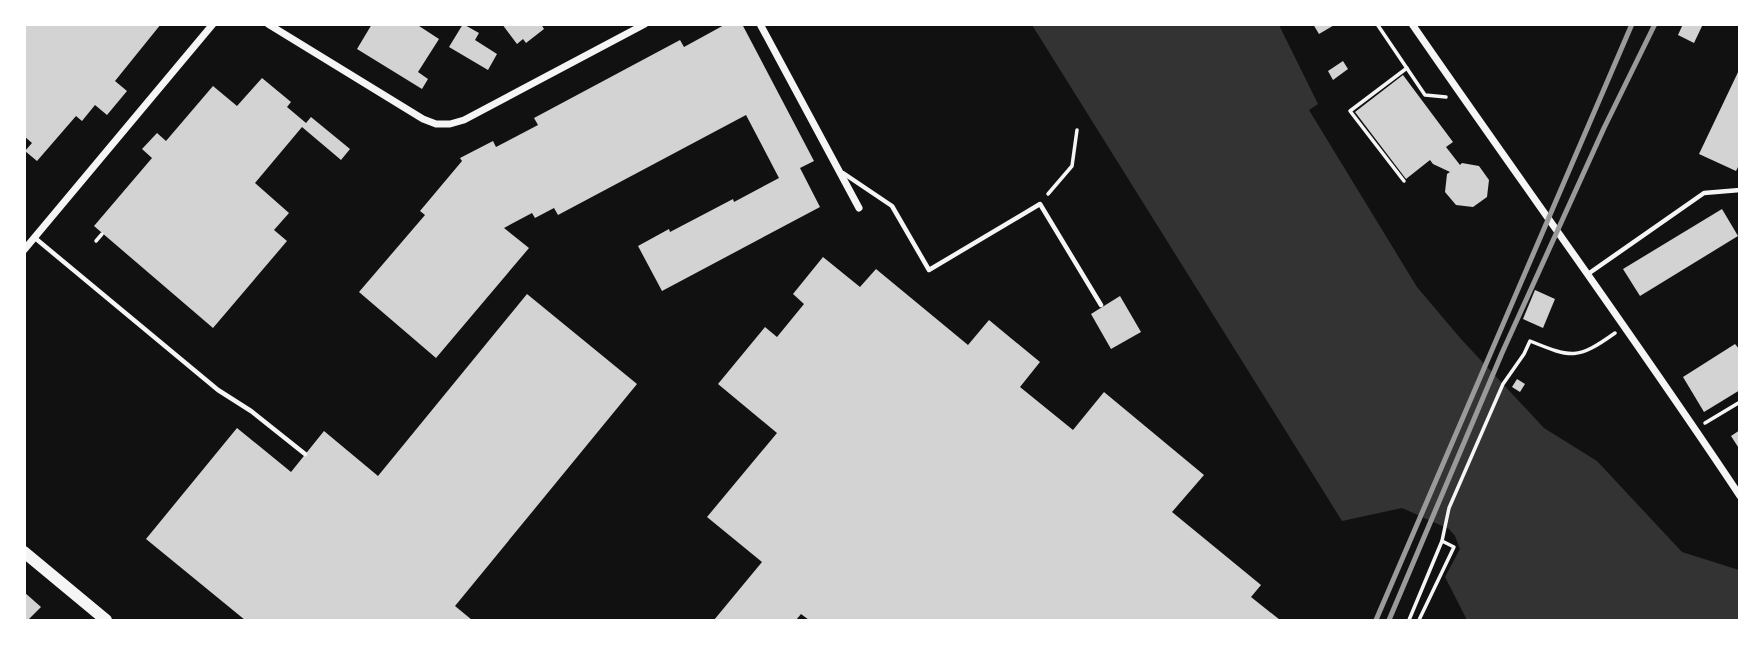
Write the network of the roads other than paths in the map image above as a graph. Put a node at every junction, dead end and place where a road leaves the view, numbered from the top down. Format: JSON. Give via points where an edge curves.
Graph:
{"nodes":[{"id":1,"x":213,"y":24,"type":"edge"},
{"id":2,"x":268,"y":24,"type":"edge"},
{"id":3,"x":645,"y":24,"type":"edge"},
{"id":4,"x":760,"y":24,"type":"edge"},
{"id":5,"x":1412,"y":24,"type":"edge"},
{"id":6,"x":839,"y":171,"type":"junction"},
{"id":7,"x":1740,"y":190,"type":"edge"},
{"id":8,"x":859,"y":208,"type":"dead end"},
{"id":9,"x":35,"y":238,"type":"junction"},
{"id":10,"x":24,"y":250,"type":"edge"},
{"id":11,"x":1588,"y":274,"type":"junction"},
{"id":12,"x":1101,"y":304,"type":"dead end"},
{"id":13,"x":305,"y":454,"type":"dead end"},
{"id":14,"x":1740,"y":496,"type":"edge"},
{"id":15,"x":24,"y":552,"type":"edge"},
{"id":16,"x":106,"y":621,"type":"edge"}],
"edges":[{"from":1,"to":9,"type":"street"},
{"from":2,"to":3,"type":"street","via":[[408,112],[436,124],[464,120]]},
{"from":4,"to":6,"type":"street"},
{"from":5,"to":11,"type":"street"},
{"from":6,"to":8,"type":"street"},
{"from":6,"to":12,"type":"lane","via":[[892,206],[929,270],[1040,204]]},
{"from":7,"to":11,"type":"lane","via":[[1704,193]]},
{"from":9,"to":10,"type":"street"},
{"from":9,"to":13,"type":"lane","via":[[218,390]]},
{"from":11,"to":14,"type":"street"},
{"from":15,"to":16,"type":"main road"}]}
